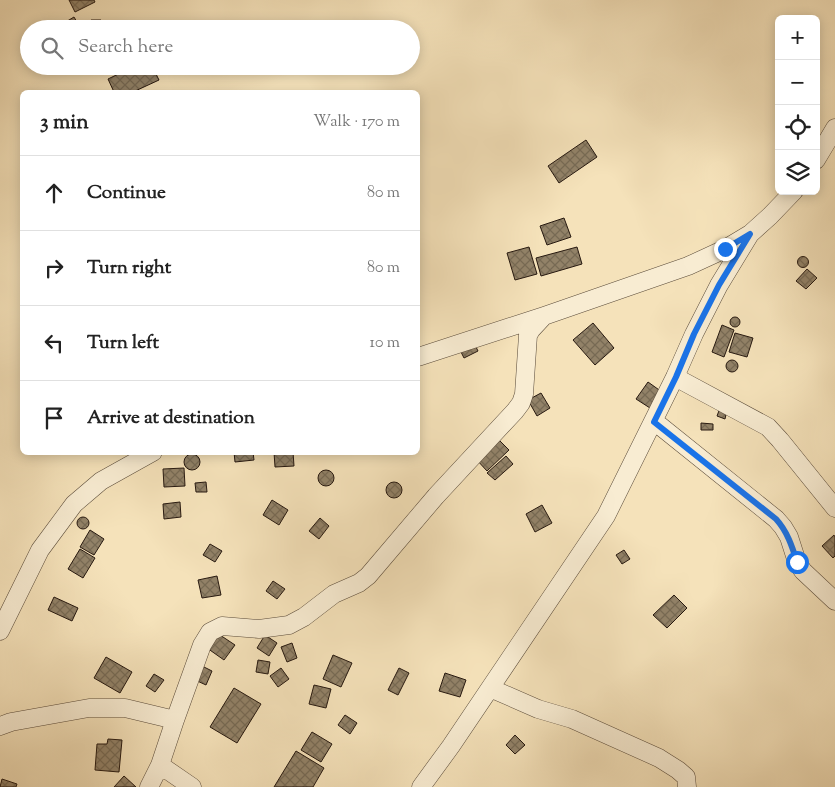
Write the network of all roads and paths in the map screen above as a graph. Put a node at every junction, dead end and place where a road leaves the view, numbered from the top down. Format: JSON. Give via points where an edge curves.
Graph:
{"nodes":[{"id":1,"x":835,"y":128,"type":"edge"},
{"id":2,"x":820,"y":153,"type":"edge"},
{"id":3,"x":790,"y":195,"type":"edge"},
{"id":4,"x":750,"y":234,"type":"junction"},
{"id":5,"x":544,"y":316,"type":"junction"},
{"id":6,"x":420,"y":356,"type":"edge"},
{"id":7,"x":676,"y":377,"type":"junction"},
{"id":8,"x":654,"y":422,"type":"junction"},
{"id":9,"x":148,"y":455,"type":"edge"},
{"id":10,"x":835,"y":508,"type":"edge"},
{"id":11,"x":835,"y":601,"type":"edge"},
{"id":12,"x":0,"y":630,"type":"edge"},
{"id":13,"x":490,"y":688,"type":"junction"},
{"id":14,"x":175,"y":720,"type":"junction"},
{"id":15,"x":0,"y":726,"type":"edge"},
{"id":16,"x":160,"y":765,"type":"junction"},
{"id":17,"x":149,"y":787,"type":"edge"},
{"id":18,"x":192,"y":787,"type":"edge"},
{"id":19,"x":421,"y":787,"type":"edge"},
{"id":20,"x":687,"y":787,"type":"edge"}],
"edges":[{"from":1,"to":2,"type":"street"},
{"from":3,"to":4,"type":"street"},
{"from":4,"to":5,"type":"street","via":[[688,266]]},
{"from":4,"to":7,"type":"street","via":[[715,293]]},
{"from":5,"to":6,"type":"street"},
{"from":5,"to":14,"type":"street","via":[[528,335],[521,404],[368,576],[334,594],[289,625],[259,629],[222,626],[210,632],[202,645]]},
{"from":7,"to":8,"type":"street"},
{"from":7,"to":10,"type":"street","via":[[768,427]]},
{"from":8,"to":11,"type":"street","via":[[776,519],[789,537],[803,571]]},
{"from":8,"to":13,"type":"street","via":[[606,516]]},
{"from":9,"to":12,"type":"street","via":[[101,481],[74,504],[40,550]]},
{"from":13,"to":19,"type":"street"},
{"from":13,"to":20,"type":"street","via":[[538,709],[572,719],[659,758],[686,777]]},
{"from":14,"to":15,"type":"street","via":[[125,708],[89,708]]},
{"from":14,"to":16,"type":"street"},
{"from":16,"to":17,"type":"street"},
{"from":16,"to":18,"type":"street"}]}
